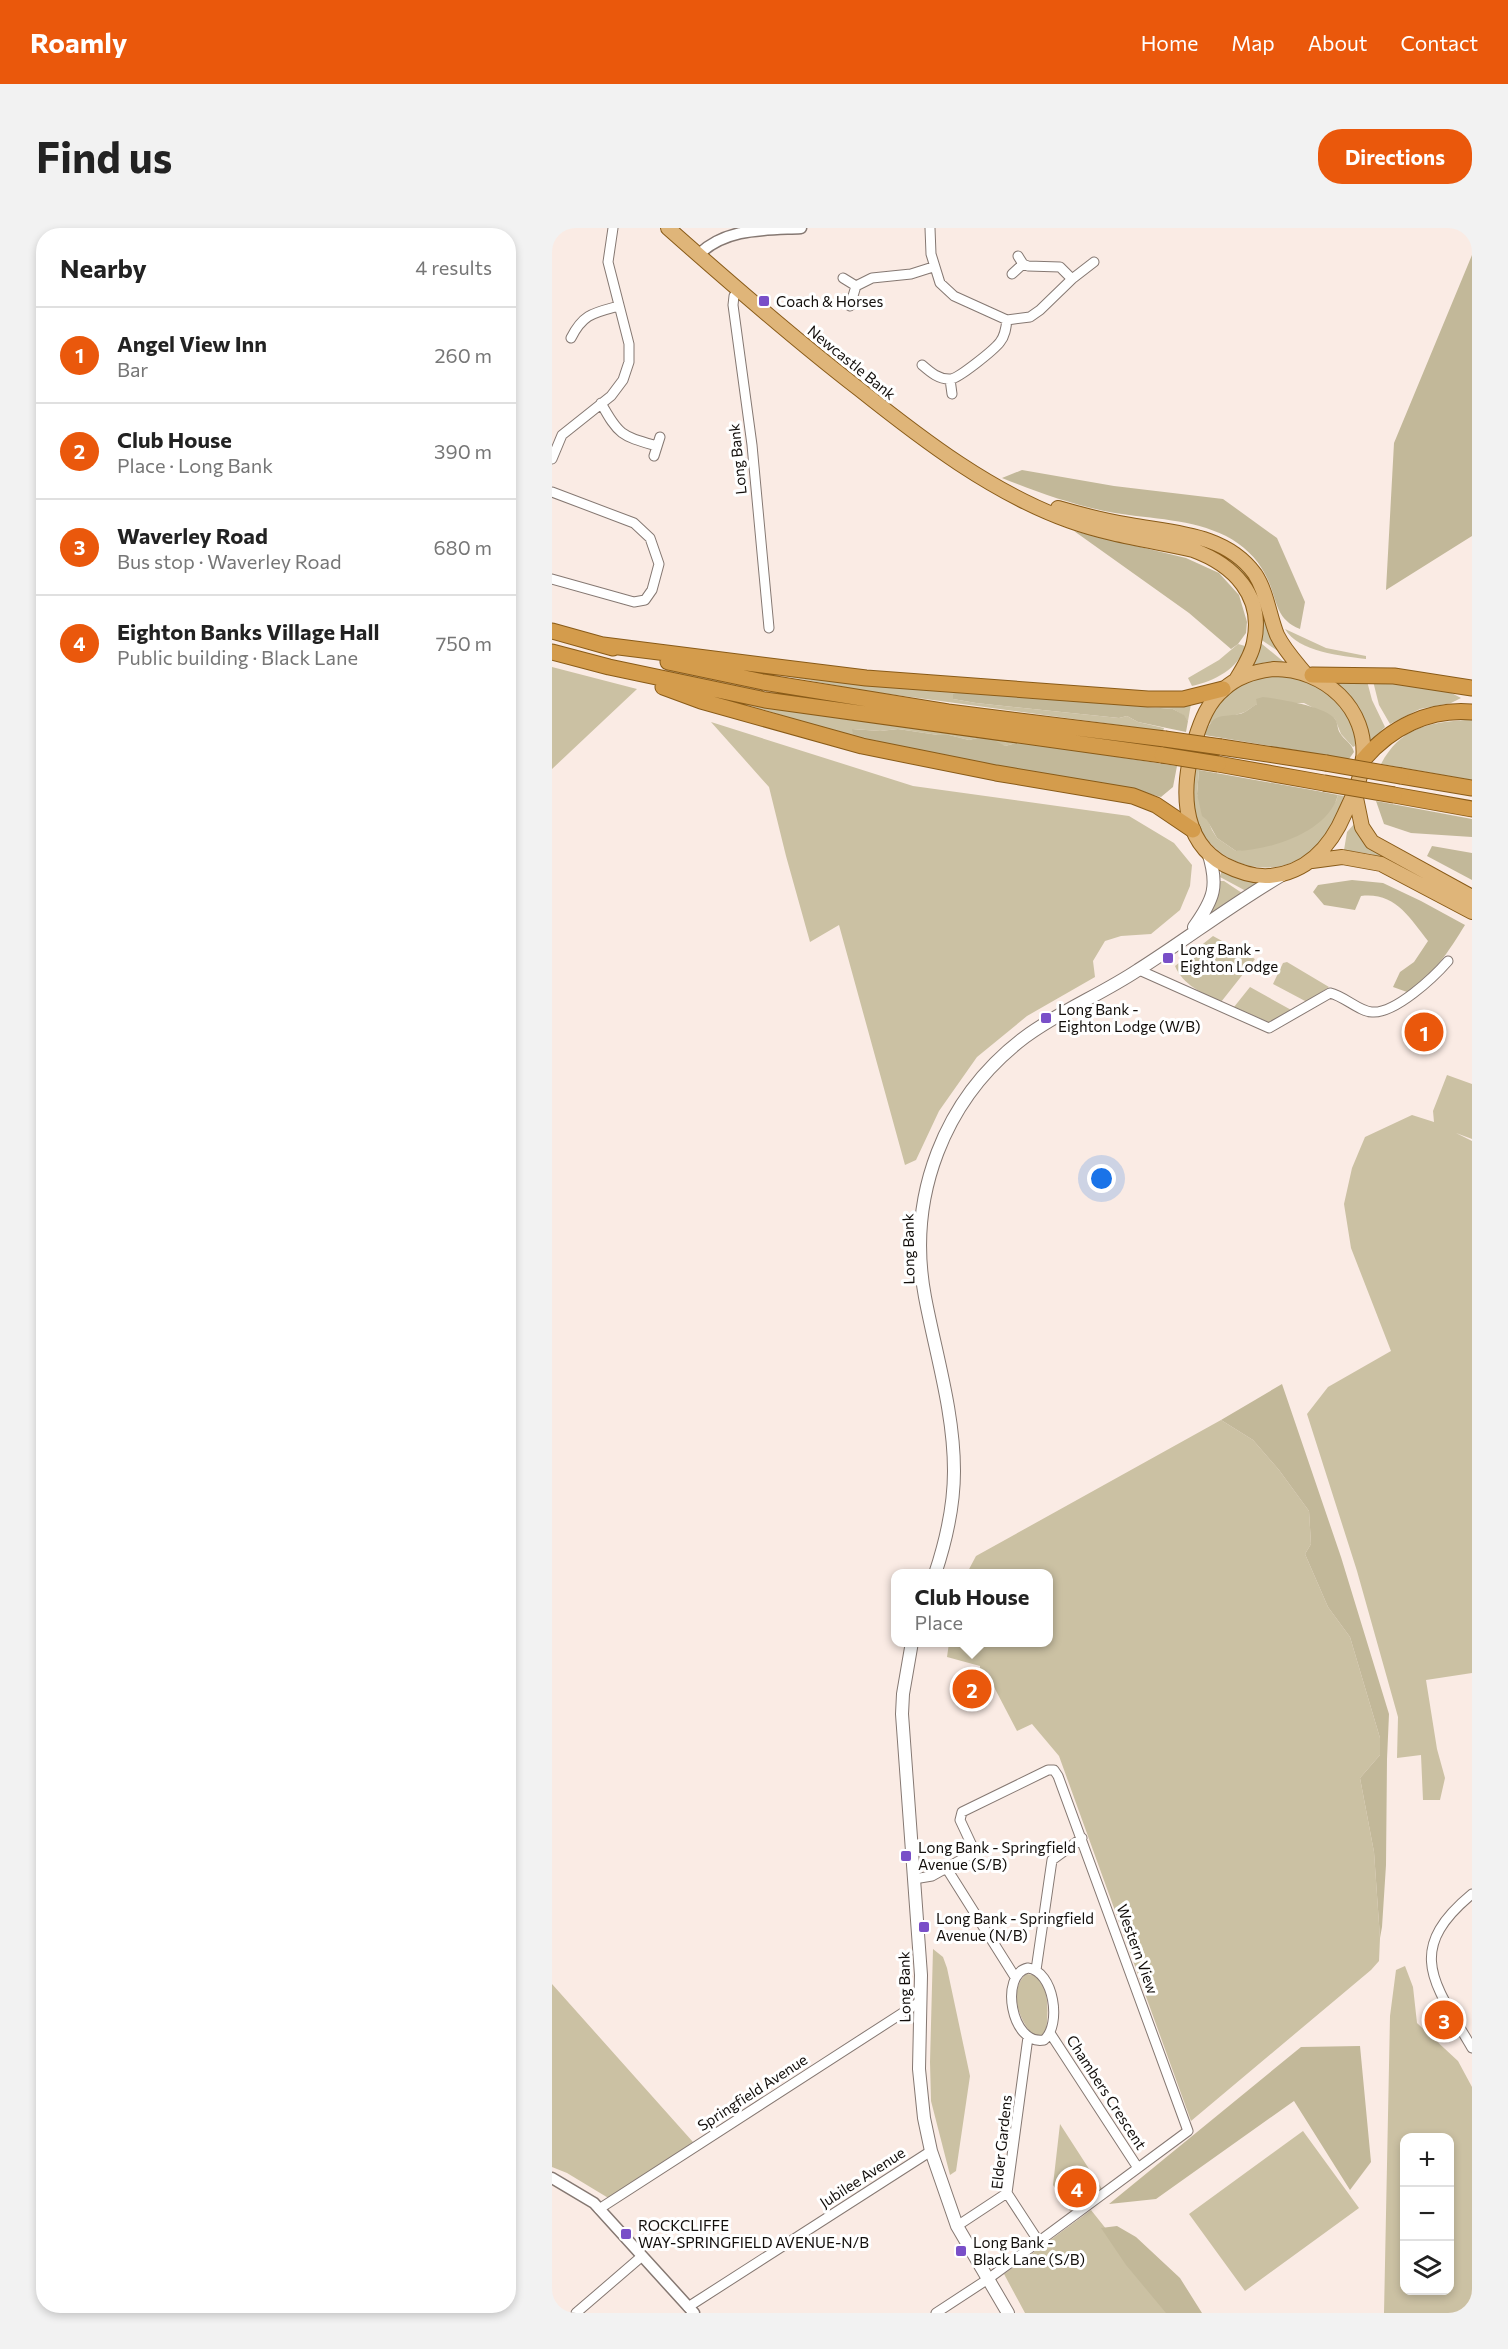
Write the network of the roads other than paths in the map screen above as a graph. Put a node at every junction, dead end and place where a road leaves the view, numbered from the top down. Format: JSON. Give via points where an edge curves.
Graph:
{"nodes":[{"id":1,"x":613,"y":228,"type":"edge"},
{"id":2,"x":801,"y":228,"type":"edge"},
{"id":3,"x":930,"y":228,"type":"edge"},
{"id":4,"x":673,"y":232,"type":"edge"},
{"id":5,"x":699,"y":254,"type":"junction"},
{"id":6,"x":1094,"y":262,"type":"dead end"},
{"id":7,"x":933,"y":267,"type":"junction"},
{"id":8,"x":1012,"y":274,"type":"dead end"},
{"id":9,"x":843,"y":278,"type":"dead end"},
{"id":10,"x":1072,"y":279,"type":"junction"},
{"id":11,"x":856,"y":286,"type":"junction"},
{"id":12,"x":740,"y":289,"type":"junction"},
{"id":13,"x":619,"y":306,"type":"junction"},
{"id":14,"x":850,"y":306,"type":"dead end"},
{"id":15,"x":1006,"y":320,"type":"junction"},
{"id":16,"x":571,"y":338,"type":"dead end"},
{"id":17,"x":922,"y":365,"type":"dead end"},
{"id":18,"x":950,"y":379,"type":"junction"},
{"id":19,"x":952,"y":394,"type":"dead end"},
{"id":20,"x":601,"y":403,"type":"junction"},
{"id":21,"x":654,"y":456,"type":"dead end"},
{"id":22,"x":552,"y":459,"type":"edge"},
{"id":23,"x":552,"y":492,"type":"edge"},
{"id":24,"x":1016,"y":496,"type":"junction"},
{"id":25,"x":552,"y":579,"type":"edge"},
{"id":26,"x":769,"y":628,"type":"dead end"},
{"id":27,"x":552,"y":632,"type":"edge"},
{"id":28,"x":603,"y":645,"type":"junction"},
{"id":29,"x":552,"y":652,"type":"edge"},
{"id":30,"x":609,"y":667,"type":"junction"},
{"id":31,"x":1308,"y":674,"type":"junction"},
{"id":32,"x":1236,"y":680,"type":"junction"},
{"id":33,"x":1472,"y":688,"type":"edge"},
{"id":34,"x":1223,"y":689,"type":"junction"},
{"id":35,"x":1472,"y":712,"type":"edge"},
{"id":36,"x":1363,"y":760,"type":"junction"},
{"id":37,"x":1472,"y":788,"type":"edge"},
{"id":38,"x":1355,"y":793,"type":"junction"},
{"id":39,"x":1472,"y":809,"type":"edge"},
{"id":40,"x":1192,"y":830,"type":"junction"},
{"id":41,"x":1208,"y":852,"type":"junction"},
{"id":42,"x":1310,"y":861,"type":"junction"},
{"id":43,"x":1286,"y":873,"type":"junction"},
{"id":44,"x":1472,"y":897,"type":"edge"},
{"id":45,"x":1472,"y":912,"type":"edge"},
{"id":46,"x":1188,"y":936,"type":"junction"},
{"id":47,"x":1448,"y":961,"type":"dead end"},
{"id":48,"x":1139,"y":970,"type":"junction"},
{"id":49,"x":936,"y":1569,"type":"edge"},
{"id":50,"x":911,"y":1647,"type":"edge"},
{"id":51,"x":1082,"y":1838,"type":"junction"},
{"id":52,"x":947,"y":1869,"type":"junction"},
{"id":53,"x":914,"y":1879,"type":"junction"},
{"id":54,"x":1472,"y":1894,"type":"edge"},
{"id":55,"x":1036,"y":1970,"type":"junction"},
{"id":56,"x":1015,"y":1977,"type":"junction"},
{"id":57,"x":921,"y":2001,"type":"junction"},
{"id":58,"x":1050,"y":2033,"type":"junction"},
{"id":59,"x":1028,"y":2037,"type":"junction"},
{"id":60,"x":1472,"y":2048,"type":"edge"},
{"id":61,"x":932,"y":2151,"type":"junction"},
{"id":62,"x":1138,"y":2168,"type":"junction"},
{"id":63,"x":552,"y":2178,"type":"edge"},
{"id":64,"x":1007,"y":2193,"type":"junction"},
{"id":65,"x":599,"y":2209,"type":"junction"},
{"id":66,"x":957,"y":2226,"type":"junction"},
{"id":67,"x":1040,"y":2241,"type":"junction"},
{"id":68,"x":640,"y":2256,"type":"junction"},
{"id":69,"x":988,"y":2279,"type":"junction"},
{"id":70,"x":691,"y":2310,"type":"edge"},
{"id":71,"x":576,"y":2313,"type":"edge"},
{"id":72,"x":936,"y":2313,"type":"edge"},
{"id":73,"x":1008,"y":2313,"type":"edge"}],
"edges":[{"from":1,"to":13,"type":"street","via":[[608,262]]},
{"from":2,"to":5,"type":"street","via":[[735,232],[712,241]]},
{"from":3,"to":7,"type":"street"},
{"from":4,"to":5,"type":"main road","name":"Newcastle Bank"},
{"from":5,"to":12,"type":"main road","name":"Newcastle Bank"},
{"from":6,"to":10,"type":"street"},
{"from":7,"to":11,"type":"street","via":[[872,278]]},
{"from":7,"to":15,"type":"street","via":[[940,283],[954,296]]},
{"from":8,"to":10,"type":"street","via":[[1021,260],[1032,266],[1060,267]]},
{"from":9,"to":11,"type":"street"},
{"from":10,"to":15,"type":"street","via":[[1030,317]]},
{"from":11,"to":14,"type":"street"},
{"from":12,"to":24,"type":"main road","name":"Newcastle Bank","via":[[908,428],[956,462]]},
{"from":12,"to":26,"type":"street","name":"Long Bank","via":[[733,305],[752,445]]},
{"from":13,"to":16,"type":"street","via":[[585,317]]},
{"from":13,"to":20,"type":"street","via":[[629,344],[629,362],[623,380]]},
{"from":15,"to":18,"type":"street","via":[[1000,342]]},
{"from":17,"to":18,"type":"street","via":[[935,375]]},
{"from":18,"to":19,"type":"street"},
{"from":20,"to":21,"type":"street","via":[[613,425],[626,437],[658,441]]},
{"from":20,"to":22,"type":"street","via":[[562,435]]},
{"from":23,"to":25,"type":"street","via":[[634,523],[650,538],[659,564],[652,590],[645,600],[634,602]]},
{"from":24,"to":31,"type":"main road","name":"Newcastle Bank","via":[[1094,518],[1196,536],[1230,551],[1256,576],[1281,642]]},
{"from":24,"to":32,"type":"main road","name":"Newcastle Bank","via":[[1080,525],[1194,550],[1229,569],[1244,586],[1256,621],[1253,648]]},
{"from":27,"to":28,"type":"highway"},
{"from":28,"to":34,"type":"highway","via":[[866,678],[1137,698],[1183,699]]},
{"from":28,"to":37,"type":"highway","bridge":true,"via":[[762,682],[948,712],[1221,747]]},
{"from":29,"to":30,"type":"highway"},
{"from":30,"to":39,"type":"highway","bridge":true,"via":[[765,700],[1162,755]]},
{"from":30,"to":40,"type":"highway","via":[[701,700],[862,746],[1146,800]]},
{"from":31,"to":32,"type":"main road","via":[[1274,669]]},
{"from":31,"to":33,"type":"highway","via":[[1395,676]]},
{"from":31,"to":36,"type":"main road","via":[[1336,692],[1350,707],[1359,727]]},
{"from":32,"to":34,"type":"main road"},
{"from":34,"to":40,"type":"main road","via":[[1202,719],[1192,752],[1185,792]]},
{"from":35,"to":36,"type":"highway","via":[[1433,715],[1410,723],[1384,738]]},
{"from":36,"to":38,"type":"main road"},
{"from":38,"to":42,"type":"main road","via":[[1337,832]]},
{"from":38,"to":44,"type":"main road","via":[[1362,827],[1372,842]]},
{"from":40,"to":41,"type":"main road"},
{"from":41,"to":43,"type":"main road","via":[[1228,867],[1252,875]]},
{"from":41,"to":46,"type":"main road","name":"Long Bank","via":[[1215,878],[1212,898]]},
{"from":42,"to":43,"type":"main road"},
{"from":42,"to":45,"type":"main road","via":[[1342,857],[1380,864]]},
{"from":43,"to":46,"type":"main road","name":"Long Bank"},
{"from":46,"to":48,"type":"main road","name":"Long Bank"},
{"from":47,"to":48,"type":"street","via":[[1416,992],[1380,1011],[1371,1013],[1330,993],[1269,1028]]},
{"from":48,"to":49,"type":"main road","name":"Long Bank","via":[[1027,1035],[1002,1055],[961,1103],[930,1169],[922,1208],[922,1273],[951,1424],[954,1473],[947,1530]]},
{"from":50,"to":53,"type":"main road","name":"Long Bank","via":[[902,1714]]},
{"from":51,"to":52,"type":"street","name":"Western View","via":[[1058,1776],[1054,1770],[1048,1770],[962,1812],[960,1820],[975,1852]]},
{"from":51,"to":55,"type":"street","via":[[1052,1860]]},
{"from":51,"to":62,"type":"street","name":"Western View","via":[[1188,2131]]},
{"from":52,"to":53,"type":"street"},
{"from":52,"to":56,"type":"street"},
{"from":53,"to":57,"type":"main road","name":"Long Bank"},
{"from":54,"to":60,"type":"street","via":[[1440,1926],[1431,1951],[1437,1986]]},
{"from":55,"to":56,"type":"street","via":[[1023,1969]]},
{"from":55,"to":58,"type":"street","via":[[1052,1997]]},
{"from":56,"to":59,"type":"street","via":[[1013,2011]]},
{"from":57,"to":61,"type":"main road","name":"Long Bank","via":[[920,2093]]},
{"from":57,"to":65,"type":"street","name":"Springfield Avenue"},
{"from":58,"to":59,"type":"street","via":[[1044,2040],[1033,2041]]},
{"from":58,"to":62,"type":"street","name":"Chambers Crescent"},
{"from":59,"to":64,"type":"street","name":"Elder Gardens"},
{"from":61,"to":66,"type":"main road","name":"Long Bank"},
{"from":61,"to":70,"type":"street","name":"Jubilee Avenue"},
{"from":62,"to":67,"type":"street"},
{"from":63,"to":65,"type":"street"},
{"from":64,"to":66,"type":"street"},
{"from":64,"to":67,"type":"street","name":"Elder Gardens"},
{"from":65,"to":68,"type":"street"},
{"from":66,"to":69,"type":"main road","name":"Long Bank"},
{"from":67,"to":69,"type":"street"},
{"from":68,"to":70,"type":"street"},
{"from":68,"to":71,"type":"street"},
{"from":69,"to":72,"type":"street"},
{"from":69,"to":73,"type":"main road","name":"Long Bank"}]}
